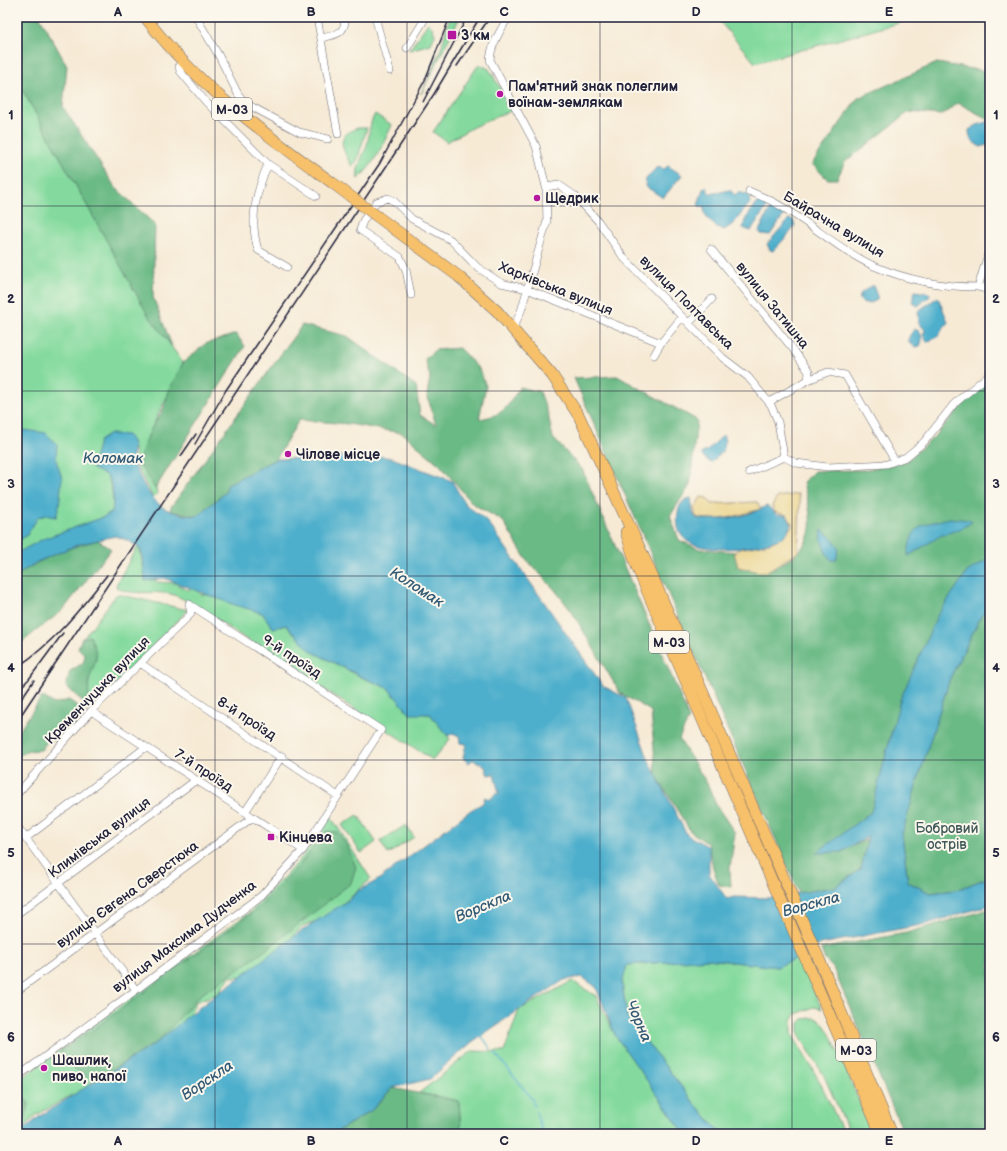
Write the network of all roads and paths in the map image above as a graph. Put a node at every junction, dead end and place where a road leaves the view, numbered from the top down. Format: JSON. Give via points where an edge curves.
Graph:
{"nodes":[{"id":1,"x":145,"y":17,"type":"edge"},
{"id":2,"x":196,"y":17,"type":"edge"},
{"id":3,"x":317,"y":17,"type":"edge"},
{"id":4,"x":345,"y":17,"type":"edge"},
{"id":5,"x":375,"y":17,"type":"edge"},
{"id":6,"x":426,"y":17,"type":"edge"},
{"id":7,"x":508,"y":17,"type":"edge"},
{"id":8,"x":321,"y":38,"type":"junction"},
{"id":9,"x":407,"y":48,"type":"dead end"},
{"id":10,"x":183,"y":62,"type":"junction"},
{"id":11,"x":390,"y":71,"type":"dead end"},
{"id":12,"x":338,"y":134,"type":"dead end"},
{"id":13,"x":328,"y":139,"type":"dead end"},
{"id":14,"x":268,"y":164,"type":"junction"},
{"id":15,"x":546,"y":187,"type":"junction"},
{"id":16,"x":749,"y":191,"type":"dead end"},
{"id":17,"x":316,"y":196,"type":"dead end"},
{"id":18,"x":990,"y":248,"type":"edge"},
{"id":19,"x":711,"y":249,"type":"dead end"},
{"id":20,"x":287,"y":267,"type":"dead end"},
{"id":21,"x":978,"y":287,"type":"junction"},
{"id":22,"x":527,"y":290,"type":"junction"},
{"id":23,"x":990,"y":290,"type":"edge"},
{"id":24,"x":411,"y":295,"type":"dead end"},
{"id":25,"x":712,"y":299,"type":"dead end"},
{"id":26,"x":682,"y":317,"type":"junction"},
{"id":27,"x":688,"y":323,"type":"junction"},
{"id":28,"x":513,"y":329,"type":"junction"},
{"id":29,"x":661,"y":343,"type":"junction"},
{"id":30,"x":654,"y":355,"type":"dead end"},
{"id":31,"x":990,"y":374,"type":"edge"},
{"id":32,"x":808,"y":380,"type":"junction"},
{"id":33,"x":769,"y":402,"type":"junction"},
{"id":34,"x":784,"y":457,"type":"junction"},
{"id":35,"x":896,"y":461,"type":"junction"},
{"id":36,"x":748,"y":472,"type":"dead end"},
{"id":37,"x":609,"y":478,"type":"junction"},
{"id":38,"x":189,"y":604,"type":"joint"},
{"id":39,"x":140,"y":663,"type":"junction"},
{"id":40,"x":91,"y":711,"type":"junction"},
{"id":41,"x":381,"y":730,"type":"joint"},
{"id":42,"x":146,"y":747,"type":"junction"},
{"id":43,"x":282,"y":756,"type":"junction"},
{"id":44,"x":196,"y":780,"type":"junction"},
{"id":45,"x":17,"y":794,"type":"edge"},
{"id":46,"x":338,"y":796,"type":"junction"},
{"id":47,"x":245,"y":812,"type":"junction"},
{"id":48,"x":253,"y":817,"type":"junction"},
{"id":49,"x":17,"y":826,"type":"edge"},
{"id":50,"x":26,"y":838,"type":"junction"},
{"id":51,"x":303,"y":850,"type":"junction"},
{"id":52,"x":59,"y":883,"type":"junction"},
{"id":53,"x":17,"y":914,"type":"edge"},
{"id":54,"x":96,"y":933,"type":"junction"},
{"id":55,"x":817,"y":968,"type":"junction"},
{"id":56,"x":136,"y":990,"type":"junction"},
{"id":57,"x":17,"y":991,"type":"edge"},
{"id":58,"x":17,"y":1077,"type":"edge"},
{"id":59,"x":881,"y":1134,"type":"edge"},
{"id":60,"x":892,"y":1134,"type":"edge"}],
"edges":[{"from":1,"to":10,"type":"highway","number":"М-03"},
{"from":2,"to":13,"type":"street","via":[[245,103],[299,132]]},
{"from":3,"to":8,"type":"street"},
{"from":4,"to":8,"type":"street","via":[[346,26],[342,31]]},
{"from":5,"to":11,"type":"street"},
{"from":6,"to":9,"type":"street"},
{"from":7,"to":15,"type":"street","via":[[496,39],[490,60],[536,146]]},
{"from":8,"to":12,"type":"street"},
{"from":10,"to":14,"type":"street","via":[[179,66],[180,71],[197,93]]},
{"from":10,"to":28,"type":"highway","number":"М-03","bridge":true,"via":[[241,116],[458,276]]},
{"from":14,"to":17,"type":"street"},
{"from":14,"to":20,"type":"street","via":[[254,204],[254,238],[258,250]]},
{"from":15,"to":22,"type":"street","via":[[547,221]]},
{"from":15,"to":26,"type":"street","name":"вулиця Полтавська","via":[[559,185],[575,196],[598,221],[624,258]]},
{"from":16,"to":21,"type":"street","name":"Байрачна вулиця","via":[[782,206],[874,266],[913,280]]},
{"from":18,"to":21,"type":"street"},
{"from":19,"to":32,"type":"street","name":"вулиця Затишна","via":[[793,349],[809,372]]},
{"from":21,"to":23,"type":"street","name":"Байрачна вулиця"},
{"from":22,"to":24,"type":"street","name":"Харківська вулиця","via":[[501,283],[488,275],[451,240],[412,219],[388,198],[376,202],[360,230],[400,257],[406,270]]},
{"from":22,"to":28,"type":"street"},
{"from":22,"to":29,"type":"street","name":"Харківська вулиця"},
{"from":25,"to":27,"type":"street"},
{"from":26,"to":27,"type":"street","name":"вулиця Полтавська"},
{"from":26,"to":29,"type":"street"},
{"from":27,"to":33,"type":"street","name":"вулиця Полтавська","via":[[723,358],[748,377]]},
{"from":28,"to":37,"type":"highway","number":"М-03","via":[[552,375],[579,416]]},
{"from":29,"to":30,"type":"street"},
{"from":31,"to":35,"type":"street","via":[[954,404],[924,442],[906,457]]},
{"from":32,"to":33,"type":"street"},
{"from":32,"to":35,"type":"street","via":[[828,372],[845,375]]},
{"from":33,"to":34,"type":"street","name":"вулиця Полтавська","via":[[778,422]]},
{"from":34,"to":35,"type":"street","via":[[796,463],[828,467],[887,464]]},
{"from":34,"to":36,"type":"street"},
{"from":37,"to":55,"type":"highway","number":"М-03","via":[[749,798]]},
{"from":37,"to":55,"type":"highway","number":"М-03","via":[[637,567],[738,803]]},
{"from":38,"to":39,"type":"street","name":"Кременчуцька вулиця","via":[[190,614]]},
{"from":38,"to":41,"type":"street","name":"9-й проїзд"},
{"from":39,"to":40,"type":"street","name":"Кременчуцька вулиця"},
{"from":39,"to":43,"type":"street","name":"8-й проїзд"},
{"from":40,"to":42,"type":"street","name":"7-й проїзд"},
{"from":40,"to":45,"type":"street","name":"Кременчуцька вулиця"},
{"from":41,"to":46,"type":"street","name":"вулиця Максима Дудченка"},
{"from":42,"to":44,"type":"street","name":"7-й проїзд"},
{"from":42,"to":50,"type":"street"},
{"from":43,"to":46,"type":"street","name":"8-й проїзд"},
{"from":43,"to":47,"type":"street"},
{"from":44,"to":47,"type":"street","name":"7-й проїзд"},
{"from":44,"to":52,"type":"street","name":"Климівська вулиця"},
{"from":46,"to":51,"type":"street","name":"вулиця Максима Дудченка"},
{"from":47,"to":48,"type":"street","name":"7-й проїзд"},
{"from":48,"to":51,"type":"street","name":"7-й проїзд"},
{"from":48,"to":54,"type":"street","name":"вулиця Євгена Сверстюка"},
{"from":49,"to":50,"type":"street"},
{"from":50,"to":52,"type":"street"},
{"from":51,"to":56,"type":"street","name":"вулиця Максима Дудченка","via":[[261,896]]},
{"from":52,"to":53,"type":"street","name":"Климівська вулиця"},
{"from":52,"to":54,"type":"street"},
{"from":54,"to":56,"type":"street"},
{"from":54,"to":57,"type":"street","name":"вулиця Євгена Сверстюка"},
{"from":55,"to":59,"type":"highway","number":"М-03"},
{"from":55,"to":60,"type":"highway","number":"М-03"},
{"from":56,"to":58,"type":"street","name":"вулиця Максима Дудченка"}]}
